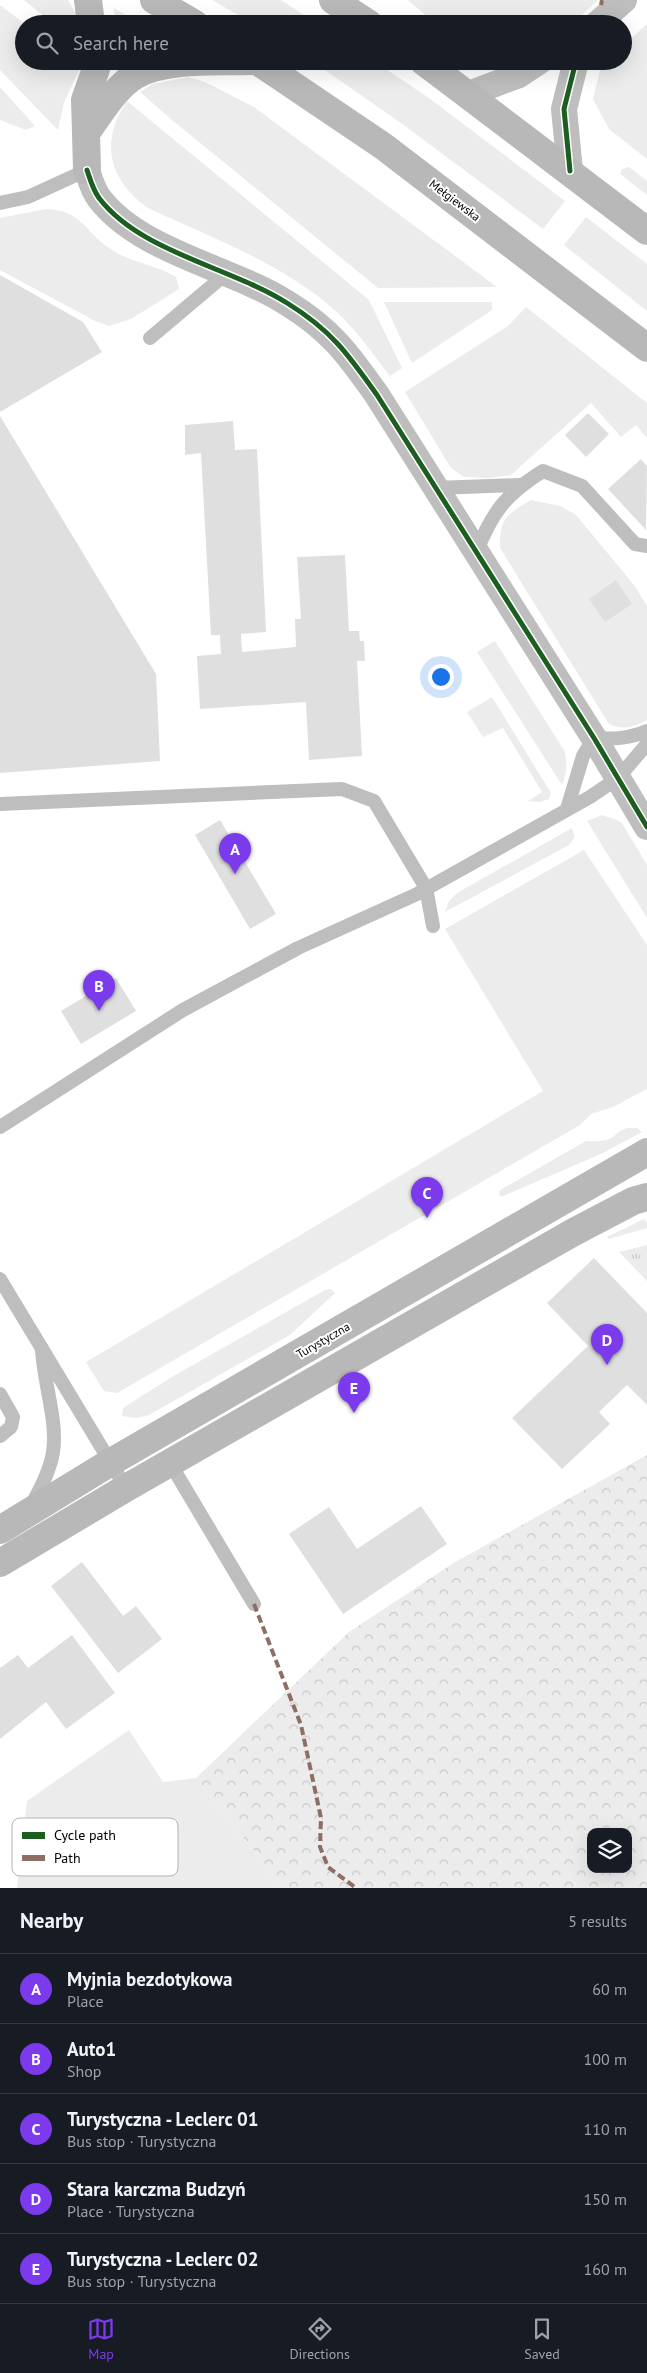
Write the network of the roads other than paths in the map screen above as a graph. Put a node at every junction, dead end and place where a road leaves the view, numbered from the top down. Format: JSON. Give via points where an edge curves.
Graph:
{"nodes":[{"id":1,"x":88,"y":0,"type":"edge"},
{"id":2,"x":154,"y":0,"type":"edge"},
{"id":3,"x":333,"y":0,"type":"edge"},
{"id":4,"x":624,"y":0,"type":"edge"},
{"id":5,"x":90,"y":15,"type":"edge"},
{"id":6,"x":180,"y":15,"type":"edge"},
{"id":7,"x":356,"y":15,"type":"edge"},
{"id":8,"x":607,"y":15,"type":"edge"},
{"id":9,"x":96,"y":70,"type":"edge"},
{"id":10,"x":149,"y":70,"type":"edge"},
{"id":11,"x":269,"y":70,"type":"edge"},
{"id":12,"x":436,"y":70,"type":"edge"},
{"id":13,"x":526,"y":70,"type":"edge"},
{"id":14,"x":574,"y":70,"type":"edge"},
{"id":15,"x":469,"y":94,"type":"junction"},
{"id":16,"x":86,"y":133,"type":"junction"},
{"id":17,"x":86,"y":170,"type":"junction"},
{"id":18,"x":570,"y":171,"type":"junction"},
{"id":19,"x":0,"y":203,"type":"edge"},
{"id":20,"x":647,"y":231,"type":"edge"},
{"id":21,"x":227,"y":273,"type":"junction"},
{"id":22,"x":150,"y":338,"type":"dead end"},
{"id":23,"x":647,"y":348,"type":"edge"},
{"id":24,"x":520,"y":485,"type":"junction"},
{"id":25,"x":435,"y":488,"type":"junction"},
{"id":26,"x":647,"y":546,"type":"edge"},
{"id":27,"x":476,"y":553,"type":"junction"},
{"id":28,"x":647,"y":731,"type":"edge"},
{"id":29,"x":594,"y":738,"type":"junction"},
{"id":30,"x":647,"y":744,"type":"edge"},
{"id":31,"x":618,"y":778,"type":"junction"},
{"id":32,"x":0,"y":804,"type":"edge"},
{"id":33,"x":567,"y":809,"type":"junction"},
{"id":34,"x":647,"y":827,"type":"edge"},
{"id":35,"x":426,"y":888,"type":"junction"},
{"id":36,"x":433,"y":926,"type":"dead end"},
{"id":37,"x":0,"y":1126,"type":"edge"},
{"id":38,"x":647,"y":1152,"type":"edge"},
{"id":39,"x":647,"y":1197,"type":"edge"},
{"id":40,"x":0,"y":1279,"type":"edge"},
{"id":41,"x":42,"y":1347,"type":"junction"},
{"id":42,"x":0,"y":1394,"type":"edge"},
{"id":43,"x":0,"y":1436,"type":"edge"},
{"id":44,"x":111,"y":1462,"type":"junction"},
{"id":45,"x":170,"y":1463,"type":"junction"},
{"id":46,"x":126,"y":1488,"type":"junction"},
{"id":47,"x":26,"y":1515,"type":"junction"},
{"id":48,"x":0,"y":1530,"type":"edge"},
{"id":49,"x":0,"y":1563,"type":"edge"},
{"id":50,"x":254,"y":1604,"type":"dead end"}],
"edges":[{"from":1,"to":5,"type":"main road"},
{"from":2,"to":6,"type":"main road"},
{"from":3,"to":7,"type":"main road"},
{"from":4,"to":8,"type":"street"},
{"from":9,"to":16,"type":"main road","via":[[85,100]]},
{"from":10,"to":16,"type":"main road","via":[[121,87]]},
{"from":11,"to":23,"type":"main road","name":"Mełgiewska","via":[[383,146]]},
{"from":12,"to":15,"type":"main road"},
{"from":13,"to":15,"type":"street"},
{"from":14,"to":18,"type":"street","via":[[564,109]]},
{"from":15,"to":18,"type":"main road"},
{"from":16,"to":17,"type":"main road"},
{"from":17,"to":19,"type":"lane","via":[[28,197]]},
{"from":17,"to":21,"type":"street","via":[[98,197],[123,224]]},
{"from":18,"to":20,"type":"main road"},
{"from":21,"to":22,"type":"lane"},
{"from":21,"to":25,"type":"street","via":[[287,303],[324,328],[348,353]]},
{"from":24,"to":25,"type":"lane"},
{"from":24,"to":26,"type":"lane","via":[[543,471],[582,486],[635,544]]},
{"from":24,"to":27,"type":"lane","via":[[493,517]]},
{"from":25,"to":27,"type":"street"},
{"from":27,"to":29,"type":"street"},
{"from":28,"to":29,"type":"lane","via":[[618,739]]},
{"from":29,"to":31,"type":"street"},
{"from":29,"to":33,"type":"lane","via":[[583,756]]},
{"from":30,"to":31,"type":"lane"},
{"from":31,"to":33,"type":"lane"},
{"from":31,"to":34,"type":"street"},
{"from":32,"to":35,"type":"lane","via":[[342,789],[374,801]]},
{"from":33,"to":35,"type":"lane"},
{"from":35,"to":36,"type":"lane"},
{"from":35,"to":37,"type":"lane","via":[[298,948],[183,1010]]},
{"from":38,"to":44,"type":"main road","name":"Turystyczna"},
{"from":39,"to":45,"type":"main road","via":[[572,1232]]},
{"from":40,"to":41,"type":"lane"},
{"from":41,"to":44,"type":"lane"},
{"from":41,"to":47,"type":"lane","via":[[53,1452],[45,1480]]},
{"from":42,"to":43,"type":"lane","via":[[13,1417],[11,1427]]},
{"from":44,"to":46,"type":"lane"},
{"from":44,"to":47,"type":"main road","name":"Turystyczna"},
{"from":45,"to":46,"type":"main road"},
{"from":45,"to":50,"type":"lane"},
{"from":46,"to":49,"type":"main road"},
{"from":47,"to":48,"type":"main road","name":"Turystyczna"}]}
